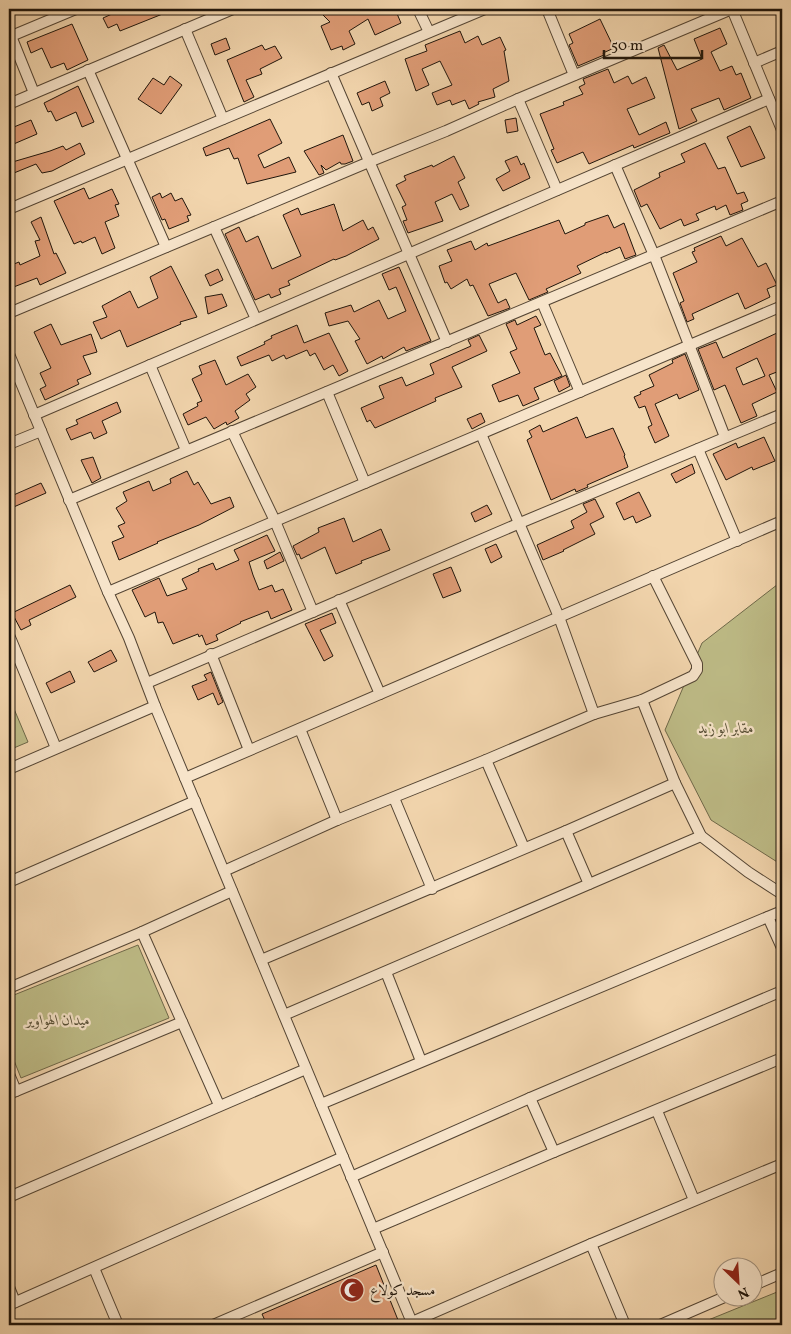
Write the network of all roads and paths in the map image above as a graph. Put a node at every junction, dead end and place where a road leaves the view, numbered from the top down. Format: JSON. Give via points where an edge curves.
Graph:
{"nodes":[{"id":1,"x":76,"y":9,"type":"edge"},
{"id":2,"x":233,"y":9,"type":"edge"},
{"id":3,"x":418,"y":9,"type":"edge"},
{"id":4,"x":485,"y":9,"type":"edge"},
{"id":5,"x":547,"y":9,"type":"edge"},
{"id":6,"x":185,"y":29,"type":"junction"},
{"id":7,"x":429,"y":32,"type":"junction"},
{"id":8,"x":10,"y":37,"type":"edge"},
{"id":9,"x":782,"y":51,"type":"edge"},
{"id":10,"x":754,"y":63,"type":"junction"},
{"id":11,"x":88,"y":70,"type":"junction"},
{"id":12,"x":331,"y":73,"type":"junction"},
{"id":13,"x":574,"y":75,"type":"junction"},
{"id":14,"x":34,"y":93,"type":"junction"},
{"id":15,"x":518,"y":99,"type":"junction"},
{"id":16,"x":769,"y":99,"type":"junction"},
{"id":17,"x":9,"y":104,"type":"edge"},
{"id":18,"x":223,"y":119,"type":"junction"},
{"id":19,"x":782,"y":130,"type":"edge"},
{"id":20,"x":127,"y":159,"type":"junction"},
{"id":21,"x":369,"y":162,"type":"junction"},
{"id":22,"x":615,"y":165,"type":"junction"},
{"id":23,"x":557,"y":190,"type":"junction"},
{"id":24,"x":782,"y":200,"type":"edge"},
{"id":25,"x":9,"y":209,"type":"edge"},
{"id":26,"x":214,"y":227,"type":"junction"},
{"id":27,"x":166,"y":247,"type":"junction"},
{"id":28,"x":409,"y":254,"type":"junction"},
{"id":29,"x":654,"y":255,"type":"junction"},
{"id":30,"x":542,"y":302,"type":"junction"},
{"id":31,"x":782,"y":306,"type":"edge"},
{"id":32,"x":9,"y":313,"type":"edge"},
{"id":33,"x":256,"y":319,"type":"junction"},
{"id":34,"x":447,"y":342,"type":"junction"},
{"id":35,"x":688,"y":347,"type":"junction"},
{"id":36,"x":9,"y":354,"type":"edge"},
{"id":37,"x":150,"y":365,"type":"junction"},
{"id":38,"x":327,"y":392,"type":"junction"},
{"id":39,"x":580,"y":392,"type":"junction"},
{"id":40,"x":782,"y":414,"type":"edge"},
{"id":41,"x":34,"y":415,"type":"junction"},
{"id":42,"x":41,"y":431,"type":"junction"},
{"id":43,"x":232,"y":431,"type":"junction"},
{"id":44,"x":481,"y":434,"type":"junction"},
{"id":45,"x":725,"y":438,"type":"junction"},
{"id":46,"x":9,"y":444,"type":"edge"},
{"id":47,"x":698,"y":449,"type":"junction"},
{"id":48,"x":186,"y":450,"type":"junction"},
{"id":49,"x":365,"y":483,"type":"junction"},
{"id":50,"x":69,"y":500,"type":"junction"},
{"id":51,"x":275,"y":521,"type":"junction"},
{"id":52,"x":782,"y":521,"type":"edge"},
{"id":53,"x":520,"y":523,"type":"junction"},
{"id":54,"x":737,"y":541,"type":"junction"},
{"id":55,"x":653,"y":576,"type":"junction"},
{"id":56,"x":108,"y":592,"type":"junction"},
{"id":57,"x":339,"y":600,"type":"junction"},
{"id":58,"x":313,"y":612,"type":"junction"},
{"id":59,"x":559,"y":617,"type":"junction"},
{"id":60,"x":9,"y":635,"type":"edge"},
{"id":61,"x":211,"y":654,"type":"junction"},
{"id":62,"x":147,"y":683,"type":"junction"},
{"id":63,"x":380,"y":694,"type":"junction"},
{"id":64,"x":642,"y":700,"type":"junction"},
{"id":65,"x":155,"y":706,"type":"junction"},
{"id":66,"x":594,"y":714,"type":"junction"},
{"id":67,"x":300,"y":729,"type":"junction"},
{"id":68,"x":56,"y":748,"type":"junction"},
{"id":69,"x":249,"y":750,"type":"junction"},
{"id":70,"x":486,"y":760,"type":"junction"},
{"id":71,"x":9,"y":769,"type":"edge"},
{"id":72,"x":185,"y":778,"type":"junction"},
{"id":73,"x":675,"y":783,"type":"junction"},
{"id":74,"x":394,"y":798,"type":"junction"},
{"id":75,"x":195,"y":801,"type":"junction"},
{"id":76,"x":336,"y":820,"type":"junction"},
{"id":77,"x":566,"y":832,"type":"junction"},
{"id":78,"x":702,"y":836,"type":"junction"},
{"id":79,"x":524,"y":848,"type":"junction"},
{"id":80,"x":224,"y":870,"type":"junction"},
{"id":81,"x":9,"y":882,"type":"edge"},
{"id":82,"x":589,"y":884,"type":"junction"},
{"id":83,"x":432,"y":889,"type":"junction"},
{"id":84,"x":232,"y":891,"type":"junction"},
{"id":85,"x":782,"y":894,"type":"edge"},
{"id":86,"x":782,"y":912,"type":"edge"},
{"id":87,"x":768,"y":917,"type":"junction"},
{"id":88,"x":142,"y":932,"type":"junction"},
{"id":89,"x":782,"y":948,"type":"edge"},
{"id":90,"x":261,"y":960,"type":"junction"},
{"id":91,"x":386,"y":972,"type":"junction"},
{"id":92,"x":9,"y":988,"type":"edge"},
{"id":93,"x":782,"y":991,"type":"edge"},
{"id":94,"x":284,"y":1015,"type":"junction"},
{"id":95,"x":182,"y":1022,"type":"junction"},
{"id":96,"x":782,"y":1058,"type":"edge"},
{"id":97,"x":421,"y":1062,"type":"junction"},
{"id":98,"x":306,"y":1069,"type":"junction"},
{"id":99,"x":9,"y":1074,"type":"edge"},
{"id":100,"x":12,"y":1092,"type":"edge"},
{"id":101,"x":530,"y":1098,"type":"junction"},
{"id":102,"x":321,"y":1104,"type":"junction"},
{"id":103,"x":219,"y":1105,"type":"junction"},
{"id":104,"x":657,"y":1111,"type":"junction"},
{"id":105,"x":554,"y":1152,"type":"junction"},
{"id":106,"x":343,"y":1157,"type":"junction"},
{"id":107,"x":782,"y":1164,"type":"edge"},
{"id":108,"x":352,"y":1177,"type":"junction"},
{"id":109,"x":9,"y":1196,"type":"edge"},
{"id":110,"x":694,"y":1200,"type":"junction"},
{"id":111,"x":373,"y":1229,"type":"junction"},
{"id":112,"x":591,"y":1244,"type":"junction"},
{"id":113,"x":383,"y":1252,"type":"junction"},
{"id":114,"x":94,"y":1268,"type":"junction"},
{"id":115,"x":782,"y":1273,"type":"edge"},
{"id":116,"x":764,"y":1281,"type":"edge"},
{"id":117,"x":9,"y":1286,"type":"edge"},
{"id":118,"x":714,"y":1302,"type":"edge"},
{"id":119,"x":12,"y":1304,"type":"edge"},
{"id":120,"x":236,"y":1321,"type":"edge"},
{"id":121,"x":412,"y":1323,"type":"edge"},
{"id":122,"x":118,"y":1325,"type":"edge"},
{"id":123,"x":212,"y":1325,"type":"edge"},
{"id":124,"x":624,"y":1325,"type":"edge"},
{"id":125,"x":660,"y":1325,"type":"edge"}],
"edges":[{"from":1,"to":8,"type":"street"},
{"from":2,"to":6,"type":"street"},
{"from":3,"to":7,"type":"street"},
{"from":4,"to":7,"type":"street"},
{"from":5,"to":13,"type":"street"},
{"from":6,"to":11,"type":"street"},
{"from":6,"to":18,"type":"street"},
{"from":7,"to":12,"type":"street"},
{"from":8,"to":14,"type":"street"},
{"from":9,"to":10,"type":"street"},
{"from":10,"to":13,"type":"street","via":[[732,9]]},
{"from":10,"to":16,"type":"street"},
{"from":11,"to":14,"type":"street"},
{"from":11,"to":20,"type":"street"},
{"from":12,"to":18,"type":"street"},
{"from":12,"to":21,"type":"street"},
{"from":13,"to":15,"type":"street"},
{"from":14,"to":17,"type":"street"},
{"from":15,"to":21,"type":"street"},
{"from":15,"to":23,"type":"street"},
{"from":16,"to":19,"type":"street"},
{"from":16,"to":22,"type":"street"},
{"from":18,"to":20,"type":"street"},
{"from":20,"to":25,"type":"street"},
{"from":20,"to":27,"type":"street"},
{"from":21,"to":26,"type":"street"},
{"from":21,"to":28,"type":"street"},
{"from":22,"to":23,"type":"street"},
{"from":22,"to":29,"type":"street"},
{"from":23,"to":28,"type":"street"},
{"from":24,"to":29,"type":"street"},
{"from":26,"to":27,"type":"street"},
{"from":26,"to":33,"type":"street"},
{"from":27,"to":32,"type":"street"},
{"from":28,"to":33,"type":"street"},
{"from":28,"to":34,"type":"street"},
{"from":29,"to":30,"type":"street"},
{"from":29,"to":35,"type":"street"},
{"from":30,"to":34,"type":"street"},
{"from":30,"to":39,"type":"street"},
{"from":31,"to":35,"type":"street"},
{"from":33,"to":37,"type":"street"},
{"from":34,"to":38,"type":"street"},
{"from":35,"to":39,"type":"street"},
{"from":35,"to":45,"type":"street"},
{"from":36,"to":41,"type":"street"},
{"from":37,"to":41,"type":"street"},
{"from":37,"to":48,"type":"street"},
{"from":38,"to":43,"type":"street"},
{"from":38,"to":49,"type":"street"},
{"from":39,"to":44,"type":"street"},
{"from":40,"to":45,"type":"street"},
{"from":41,"to":42,"type":"street"},
{"from":42,"to":46,"type":"street"},
{"from":42,"to":50,"type":"street"},
{"from":43,"to":48,"type":"street"},
{"from":43,"to":51,"type":"street"},
{"from":44,"to":49,"type":"street"},
{"from":44,"to":53,"type":"street"},
{"from":45,"to":47,"type":"street"},
{"from":47,"to":53,"type":"street"},
{"from":47,"to":54,"type":"street"},
{"from":48,"to":50,"type":"street"},
{"from":49,"to":51,"type":"street"},
{"from":50,"to":56,"type":"street"},
{"from":51,"to":56,"type":"street"},
{"from":51,"to":58,"type":"street"},
{"from":52,"to":54,"type":"street"},
{"from":53,"to":57,"type":"street"},
{"from":53,"to":59,"type":"street"},
{"from":54,"to":55,"type":"street"},
{"from":55,"to":59,"type":"street"},
{"from":55,"to":64,"type":"street","via":[[697,664],[697,670],[693,676]]},
{"from":56,"to":62,"type":"street"},
{"from":57,"to":58,"type":"street"},
{"from":57,"to":63,"type":"street"},
{"from":58,"to":61,"type":"street"},
{"from":59,"to":63,"type":"street"},
{"from":59,"to":66,"type":"street"},
{"from":60,"to":68,"type":"street"},
{"from":61,"to":62,"type":"street"},
{"from":61,"to":69,"type":"street"},
{"from":62,"to":65,"type":"street"},
{"from":63,"to":67,"type":"street"},
{"from":64,"to":66,"type":"street"},
{"from":64,"to":73,"type":"street"},
{"from":65,"to":68,"type":"street"},
{"from":65,"to":72,"type":"street"},
{"from":66,"to":70,"type":"street"},
{"from":67,"to":69,"type":"street"},
{"from":67,"to":76,"type":"street"},
{"from":68,"to":71,"type":"street"},
{"from":69,"to":72,"type":"street"},
{"from":70,"to":74,"type":"street"},
{"from":70,"to":79,"type":"street"},
{"from":72,"to":75,"type":"street"},
{"from":73,"to":77,"type":"street"},
{"from":73,"to":78,"type":"street"},
{"from":74,"to":76,"type":"street"},
{"from":74,"to":83,"type":"street"},
{"from":75,"to":80,"type":"street"},
{"from":75,"to":81,"type":"street"},
{"from":76,"to":80,"type":"street"},
{"from":77,"to":79,"type":"street"},
{"from":77,"to":82,"type":"street"},
{"from":78,"to":82,"type":"street"},
{"from":78,"to":85,"type":"street"},
{"from":79,"to":83,"type":"street"},
{"from":80,"to":84,"type":"street"},
{"from":82,"to":91,"type":"street"},
{"from":83,"to":90,"type":"street"},
{"from":84,"to":88,"type":"street"},
{"from":84,"to":90,"type":"street"},
{"from":86,"to":87,"type":"street"},
{"from":87,"to":89,"type":"street"},
{"from":87,"to":97,"type":"street"},
{"from":88,"to":92,"type":"street"},
{"from":88,"to":95,"type":"street"},
{"from":90,"to":94,"type":"street"},
{"from":91,"to":94,"type":"street"},
{"from":91,"to":97,"type":"street"},
{"from":93,"to":101,"type":"street"},
{"from":94,"to":98,"type":"street"},
{"from":95,"to":100,"type":"street"},
{"from":95,"to":103,"type":"street"},
{"from":96,"to":104,"type":"street"},
{"from":97,"to":102,"type":"street"},
{"from":98,"to":102,"type":"street"},
{"from":98,"to":103,"type":"street"},
{"from":99,"to":100,"type":"street"},
{"from":101,"to":105,"type":"street"},
{"from":101,"to":108,"type":"street"},
{"from":102,"to":106,"type":"street"},
{"from":103,"to":109,"type":"street"},
{"from":104,"to":105,"type":"street"},
{"from":104,"to":110,"type":"street"},
{"from":105,"to":111,"type":"street"},
{"from":106,"to":108,"type":"street"},
{"from":106,"to":114,"type":"street"},
{"from":107,"to":110,"type":"street"},
{"from":108,"to":111,"type":"street"},
{"from":110,"to":112,"type":"street"},
{"from":111,"to":113,"type":"street"},
{"from":112,"to":121,"type":"street"},
{"from":112,"to":124,"type":"street"},
{"from":113,"to":120,"type":"street"},
{"from":113,"to":121,"type":"street"},
{"from":114,"to":119,"type":"street"},
{"from":114,"to":122,"type":"street"},
{"from":115,"to":116,"type":"street"},
{"from":117,"to":119,"type":"street"},
{"from":118,"to":125,"type":"street"},
{"from":120,"to":123,"type":"street"}]}
